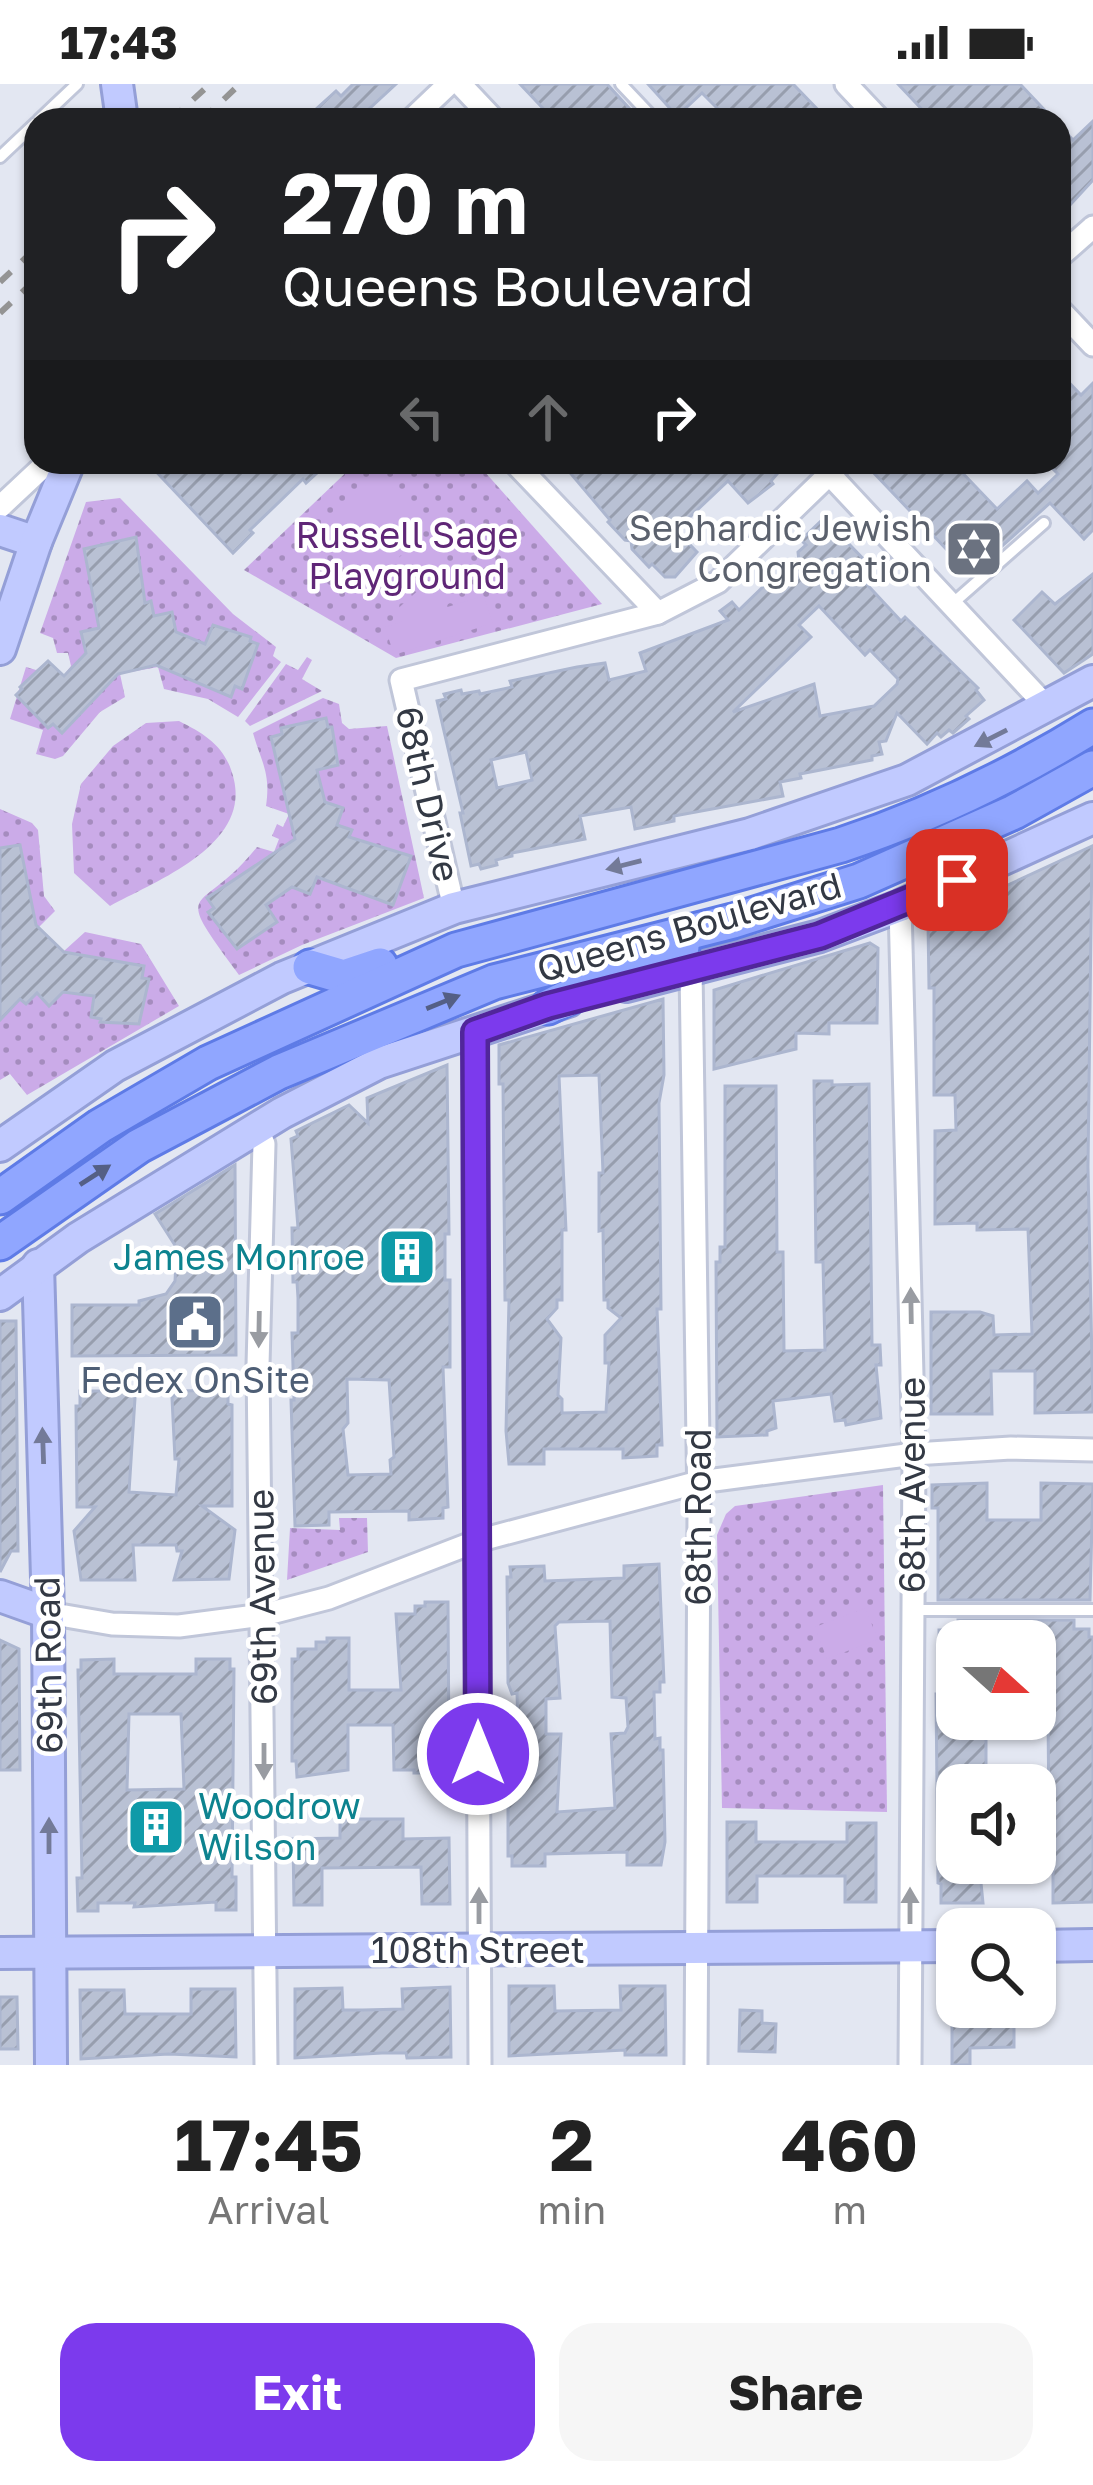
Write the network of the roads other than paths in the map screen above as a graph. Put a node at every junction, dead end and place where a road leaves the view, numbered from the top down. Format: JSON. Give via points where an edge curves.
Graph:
{"nodes":[{"id":1,"x":76,"y":84,"type":"edge"},
{"id":2,"x":449,"y":84,"type":"edge"},
{"id":3,"x":460,"y":84,"type":"edge"},
{"id":4,"x":621,"y":84,"type":"edge"},
{"id":5,"x":846,"y":84,"type":"edge"},
{"id":6,"x":52,"y":108,"type":"edge"},
{"id":7,"x":424,"y":108,"type":"edge"},
{"id":8,"x":483,"y":108,"type":"edge"},
{"id":9,"x":644,"y":108,"type":"edge"},
{"id":10,"x":869,"y":108,"type":"edge"},
{"id":11,"x":24,"y":135,"type":"edge"},
{"id":12,"x":0,"y":157,"type":"edge"},
{"id":13,"x":1071,"y":322,"type":"edge"},
{"id":14,"x":1093,"y":345,"type":"edge"},
{"id":15,"x":35,"y":474,"type":"edge"},
{"id":16,"x":65,"y":474,"type":"edge"},
{"id":17,"x":525,"y":474,"type":"edge"},
{"id":18,"x":822,"y":474,"type":"edge"},
{"id":19,"x":837,"y":474,"type":"edge"},
{"id":20,"x":0,"y":507,"type":"edge"},
{"id":21,"x":1044,"y":523,"type":"dead end"},
{"id":22,"x":0,"y":530,"type":"edge"},
{"id":23,"x":36,"y":542,"type":"junction"},
{"id":24,"x":952,"y":604,"type":"junction"},
{"id":25,"x":658,"y":613,"type":"junction"},
{"id":26,"x":0,"y":649,"type":"edge"},
{"id":27,"x":1093,"y":681,"type":"edge"},
{"id":28,"x":1048,"y":708,"type":"junction"},
{"id":29,"x":1093,"y":712,"type":"edge"},
{"id":30,"x":1093,"y":726,"type":"edge"},
{"id":31,"x":1056,"y":749,"type":"junction"},
{"id":32,"x":1093,"y":768,"type":"edge"},
{"id":33,"x":1093,"y":818,"type":"edge"},
{"id":34,"x":900,"y":906,"type":"junction"},
{"id":35,"x":454,"y":908,"type":"junction"},
{"id":36,"x":733,"y":921,"type":"junction"},
{"id":37,"x":429,"y":962,"type":"junction"},
{"id":38,"x":310,"y":967,"type":"junction"},
{"id":39,"x":692,"y":969,"type":"junction"},
{"id":40,"x":548,"y":1006,"type":"junction"},
{"id":41,"x":475,"y":1032,"type":"junction"},
{"id":42,"x":379,"y":1063,"type":"junction"},
{"id":43,"x":285,"y":1071,"type":"junction"},
{"id":44,"x":258,"y":1129,"type":"junction"},
{"id":45,"x":0,"y":1146,"type":"edge"},
{"id":46,"x":0,"y":1197,"type":"edge"},
{"id":47,"x":0,"y":1244,"type":"edge"},
{"id":48,"x":38,"y":1265,"type":"junction"},
{"id":49,"x":0,"y":1295,"type":"edge"},
{"id":50,"x":1093,"y":1450,"type":"edge"},
{"id":51,"x":914,"y":1454,"type":"junction"},
{"id":52,"x":699,"y":1482,"type":"junction"},
{"id":53,"x":477,"y":1541,"type":"junction"},
{"id":54,"x":0,"y":1596,"type":"edge"},
{"id":55,"x":912,"y":1610,"type":"junction"},
{"id":56,"x":1093,"y":1610,"type":"edge"},
{"id":57,"x":48,"y":1612,"type":"junction"},
{"id":58,"x":263,"y":1615,"type":"junction"},
{"id":59,"x":1093,"y":1945,"type":"edge"},
{"id":60,"x":936,"y":1946,"type":"edge"},
{"id":61,"x":1056,"y":1946,"type":"edge"},
{"id":62,"x":910,"y":1947,"type":"junction"},
{"id":63,"x":695,"y":1948,"type":"junction"},
{"id":64,"x":480,"y":1950,"type":"junction"},
{"id":65,"x":265,"y":1951,"type":"junction"},
{"id":66,"x":0,"y":1953,"type":"edge"},
{"id":67,"x":50,"y":1953,"type":"junction"},
{"id":68,"x":51,"y":2065,"type":"edge"},
{"id":69,"x":266,"y":2065,"type":"edge"},
{"id":70,"x":480,"y":2065,"type":"edge"},
{"id":71,"x":695,"y":2065,"type":"edge"},
{"id":72,"x":910,"y":2065,"type":"edge"}],
"edges":[{"from":1,"to":6,"type":"lane"},
{"from":2,"to":7,"type":"street"},
{"from":3,"to":8,"type":"street"},
{"from":4,"to":9,"type":"lane"},
{"from":5,"to":10,"type":"street"},
{"from":11,"to":12,"type":"lane"},
{"from":13,"to":14,"type":"street"},
{"from":15,"to":20,"type":"street"},
{"from":16,"to":23,"type":"street"},
{"from":17,"to":25,"type":"street"},
{"from":18,"to":25,"type":"street","via":[[718,582]]},
{"from":19,"to":24,"type":"street"},
{"from":21,"to":24,"type":"lane"},
{"from":22,"to":23,"type":"street"},
{"from":23,"to":26,"type":"street"},
{"from":24,"to":28,"type":"street"},
{"from":25,"to":35,"type":"street","name":"68th Drive","via":[[401,680]]},
{"from":27,"to":28,"type":"street","name":"Queens Boulevard"},
{"from":28,"to":35,"type":"street","name":"Queens Boulevard","one_way":true,"via":[[908,780],[751,834]]},
{"from":29,"to":31,"type":"main road"},
{"from":30,"to":31,"type":"main road","name":"Queens Boulevard"},
{"from":31,"to":37,"type":"main road","name":"Queens Boulevard","via":[[890,829]]},
{"from":32,"to":36,"type":"main road","name":"Queens Boulevard","via":[[860,881]]},
{"from":33,"to":34,"type":"street","name":"Queens Boulevard"},
{"from":34,"to":39,"type":"street","name":"Queens Boulevard"},
{"from":51,"to":34,"type":"street","name":"68th Avenue","one_way":true},
{"from":35,"to":38,"type":"street","name":"Queens Boulevard"},
{"from":36,"to":40,"type":"main road"},
{"from":43,"to":36,"type":"main road","name":"Queens Boulevard","one_way":true,"via":[[494,982]]},
{"from":37,"to":38,"type":"main road","via":[[398,959],[344,977]]},
{"from":37,"to":46,"type":"main road","name":"Queens Boulevard","via":[[208,1063]]},
{"from":38,"to":45,"type":"street","name":"Queens Boulevard","via":[[115,1066]]},
{"from":39,"to":40,"type":"street","name":"Queens Boulevard"},
{"from":39,"to":52,"type":"street","name":"68th Road"},
{"from":40,"to":41,"type":"street","name":"Queens Boulevard"},
{"from":41,"to":42,"type":"street","name":"Queens Boulevard"},
{"from":41,"to":53,"type":"street"},
{"from":42,"to":43,"type":"main road","via":[[358,1052],[313,1070]]},
{"from":42,"to":44,"type":"street","name":"Queens Boulevard"},
{"from":47,"to":43,"type":"main road","name":"Queens Boulevard","one_way":true,"via":[[139,1146]]},
{"from":44,"to":48,"type":"street","name":"Queens Boulevard"},
{"from":44,"to":58,"type":"street","name":"69th Avenue","one_way":true},
{"from":48,"to":49,"type":"street","name":"Queens Boulevard"},
{"from":57,"to":48,"type":"street","name":"69th Road","one_way":true},
{"from":50,"to":51,"type":"street"},
{"from":51,"to":52,"type":"street"},
{"from":51,"to":55,"type":"street","name":"68th Avenue"},
{"from":52,"to":53,"type":"street"},
{"from":52,"to":63,"type":"street","name":"68th Road"},
{"from":53,"to":58,"type":"street"},
{"from":64,"to":53,"type":"street","one_way":true},
{"from":54,"to":57,"type":"street"},
{"from":55,"to":56,"type":"lane"},
{"from":62,"to":55,"type":"street","name":"68th Avenue","one_way":true},
{"from":57,"to":58,"type":"street","via":[[179,1626]]},
{"from":67,"to":57,"type":"street","name":"69th Road","one_way":true},
{"from":58,"to":65,"type":"street","name":"69th Avenue","one_way":true},
{"from":59,"to":61,"type":"street"},
{"from":60,"to":62,"type":"street","name":"108th Street"},
{"from":62,"to":63,"type":"street","name":"108th Street"},
{"from":62,"to":72,"type":"street","name":"68th Avenue"},
{"from":63,"to":64,"type":"street","name":"108th Street"},
{"from":63,"to":71,"type":"street","name":"68th Road"},
{"from":64,"to":65,"type":"street","name":"108th Street"},
{"from":64,"to":70,"type":"street"},
{"from":65,"to":67,"type":"street","name":"108th Street"},
{"from":65,"to":69,"type":"street","name":"69th Avenue"},
{"from":66,"to":67,"type":"street","name":"108th Street"},
{"from":67,"to":68,"type":"street","name":"69th Road"}]}
